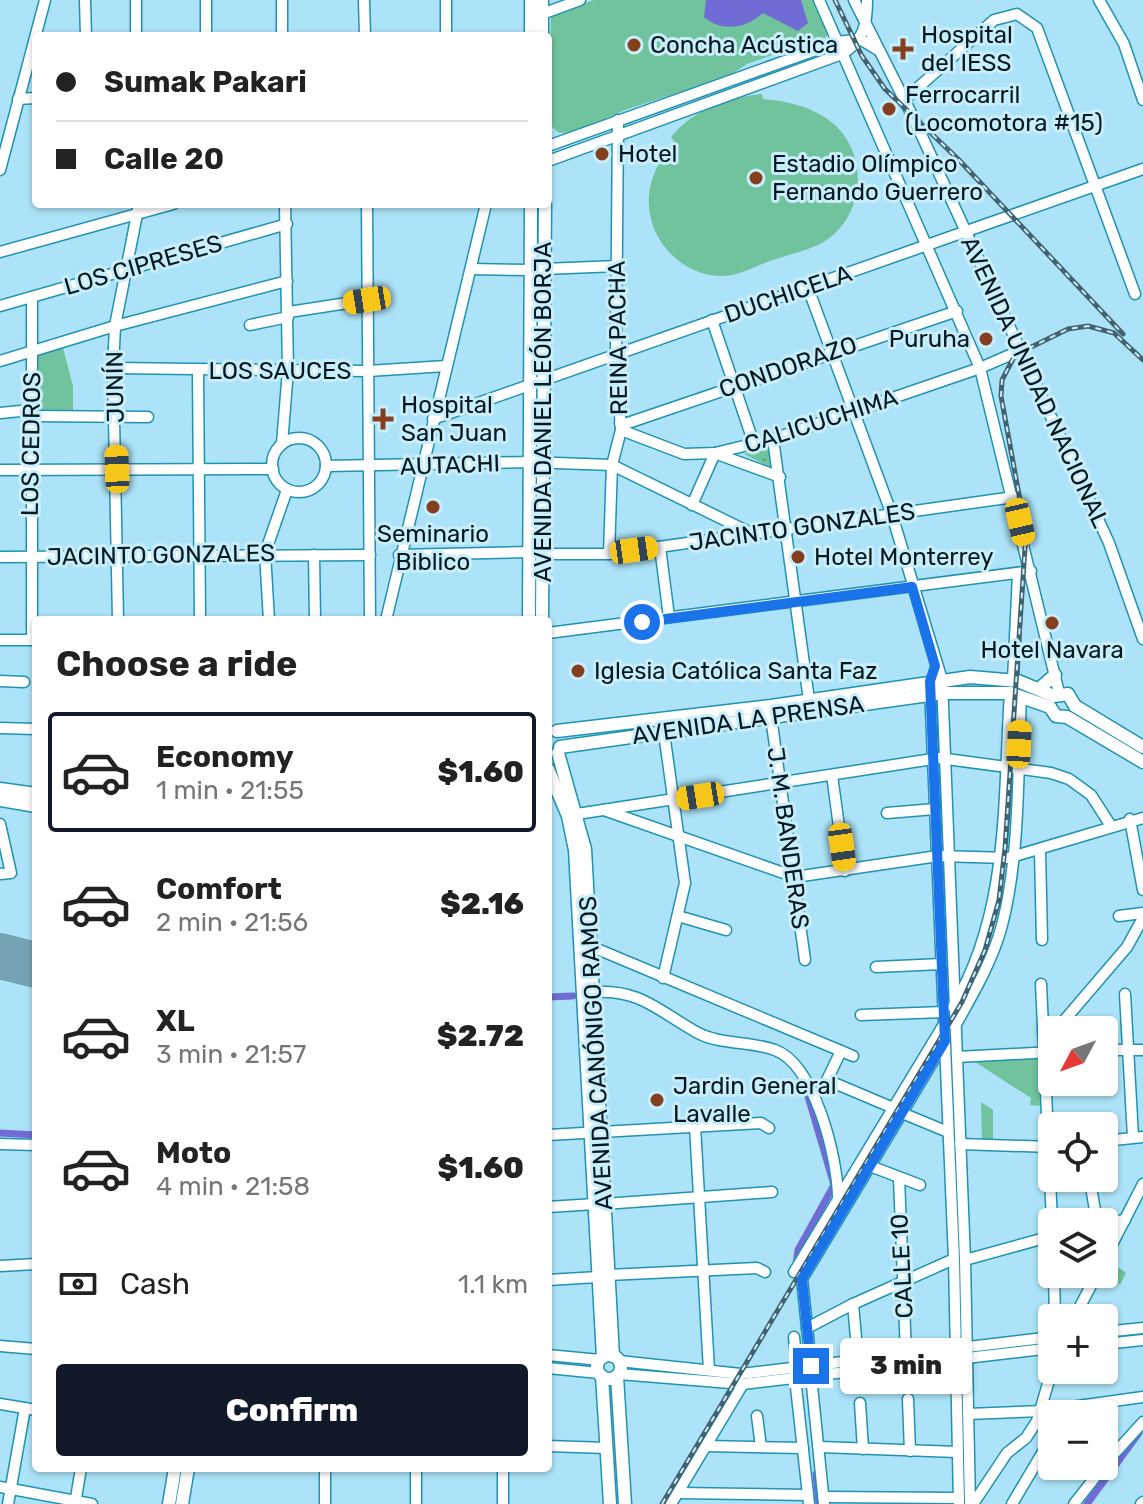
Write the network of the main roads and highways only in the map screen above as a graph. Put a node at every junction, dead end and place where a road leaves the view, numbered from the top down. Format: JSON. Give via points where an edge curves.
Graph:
{"nodes":[{"id":1,"x":531,"y":0,"type":"edge"},
{"id":2,"x":542,"y":7,"type":"edge"},
{"id":3,"x":531,"y":32,"type":"edge"},
{"id":4,"x":542,"y":32,"type":"edge"},
{"id":5,"x":531,"y":208,"type":"edge"},
{"id":6,"x":545,"y":208,"type":"edge"},
{"id":7,"x":535,"y":553,"type":"junction"},
{"id":8,"x":529,"y":616,"type":"edge"},
{"id":9,"x":542,"y":616,"type":"edge"},
{"id":10,"x":1055,"y":675,"type":"road end"},
{"id":11,"x":936,"y":687,"type":"junction"},
{"id":12,"x":1040,"y":688,"type":"junction"},
{"id":13,"x":1015,"y":689,"type":"junction"},
{"id":14,"x":1054,"y":699,"type":"junction"},
{"id":15,"x":1075,"y":706,"type":"junction"},
{"id":16,"x":1067,"y":717,"type":"junction"},
{"id":17,"x":552,"y":728,"type":"edge"},
{"id":18,"x":1143,"y":747,"type":"edge"},
{"id":19,"x":559,"y":750,"type":"junction"},
{"id":20,"x":552,"y":760,"type":"edge"},
{"id":21,"x":1143,"y":765,"type":"edge"},
{"id":22,"x":552,"y":776,"type":"edge"},
{"id":23,"x":0,"y":789,"type":"edge"},
{"id":24,"x":32,"y":793,"type":"edge"},
{"id":25,"x":0,"y":800,"type":"edge"},
{"id":26,"x":32,"y":805,"type":"edge"},
{"id":27,"x":596,"y":1132,"type":"junction"},
{"id":28,"x":609,"y":1367,"type":"junction"},
{"id":29,"x":174,"y":1472,"type":"edge"},
{"id":30,"x":187,"y":1472,"type":"edge"},
{"id":31,"x":169,"y":1504,"type":"edge"},
{"id":32,"x":182,"y":1504,"type":"edge"},
{"id":33,"x":610,"y":1504,"type":"edge"},
{"id":34,"x":625,"y":1504,"type":"edge"}],
"edges":[{"from":1,"to":3,"type":"main road"},
{"from":2,"to":4,"type":"main road"},
{"from":5,"to":7,"type":"main road","name":"AVENIDA DANIEL LEÓN BORJA","via":[[529,462]]},
{"from":6,"to":7,"type":"main road","name":"AVENIDA DANIEL LEÓN BORJA","via":[[544,464]]},
{"from":7,"to":8,"type":"main road","name":"AVENIDA DANIEL LEÓN BORJA"},
{"from":7,"to":9,"type":"main road","name":"AVENIDA DANIEL LEÓN BORJA"},
{"from":10,"to":12,"type":"main road"},
{"from":11,"to":13,"type":"main road","name":"AVENIDA LA PRENSA"},
{"from":11,"to":17,"type":"main road","name":"AVENIDA LA PRENSA"},
{"from":11,"to":19,"type":"main road","name":"AVENIDA LA PRENSA"},
{"from":12,"to":13,"type":"main road","name":"AVENIDA LA PRENSA"},
{"from":12,"to":14,"type":"main road","name":"AVENIDA LA PRENSA"},
{"from":13,"to":14,"type":"main road","name":"AVENIDA LA PRENSA"},
{"from":14,"to":15,"type":"main road","via":[[1072,697]]},
{"from":14,"to":16,"type":"main road","via":[[1056,716]]},
{"from":15,"to":16,"type":"main road"},
{"from":15,"to":18,"type":"main road"},
{"from":16,"to":21,"type":"main road"},
{"from":17,"to":19,"type":"main road","name":"AVENIDA CANÓNIGO RAMOS"},
{"from":19,"to":20,"type":"main road"},
{"from":19,"to":27,"type":"main road","name":"AVENIDA CANÓNIGO RAMOS","via":[[585,849]]},
{"from":22,"to":27,"type":"main road","name":"AVENIDA CANÓNIGO RAMOS","via":[[575,850]]},
{"from":23,"to":24,"type":"main road"},
{"from":25,"to":26,"type":"main road"},
{"from":27,"to":28,"type":"main road","name":"AVENIDA CANÓNIGO RAMOS"},
{"from":28,"to":33,"type":"main road","name":"AVENIDA CANÓNIGO RAMOS"},
{"from":28,"to":34,"type":"main road","name":"AVENIDA CANÓNIGO RAMOS"},
{"from":29,"to":31,"type":"main road"},
{"from":30,"to":32,"type":"main road"}]}
